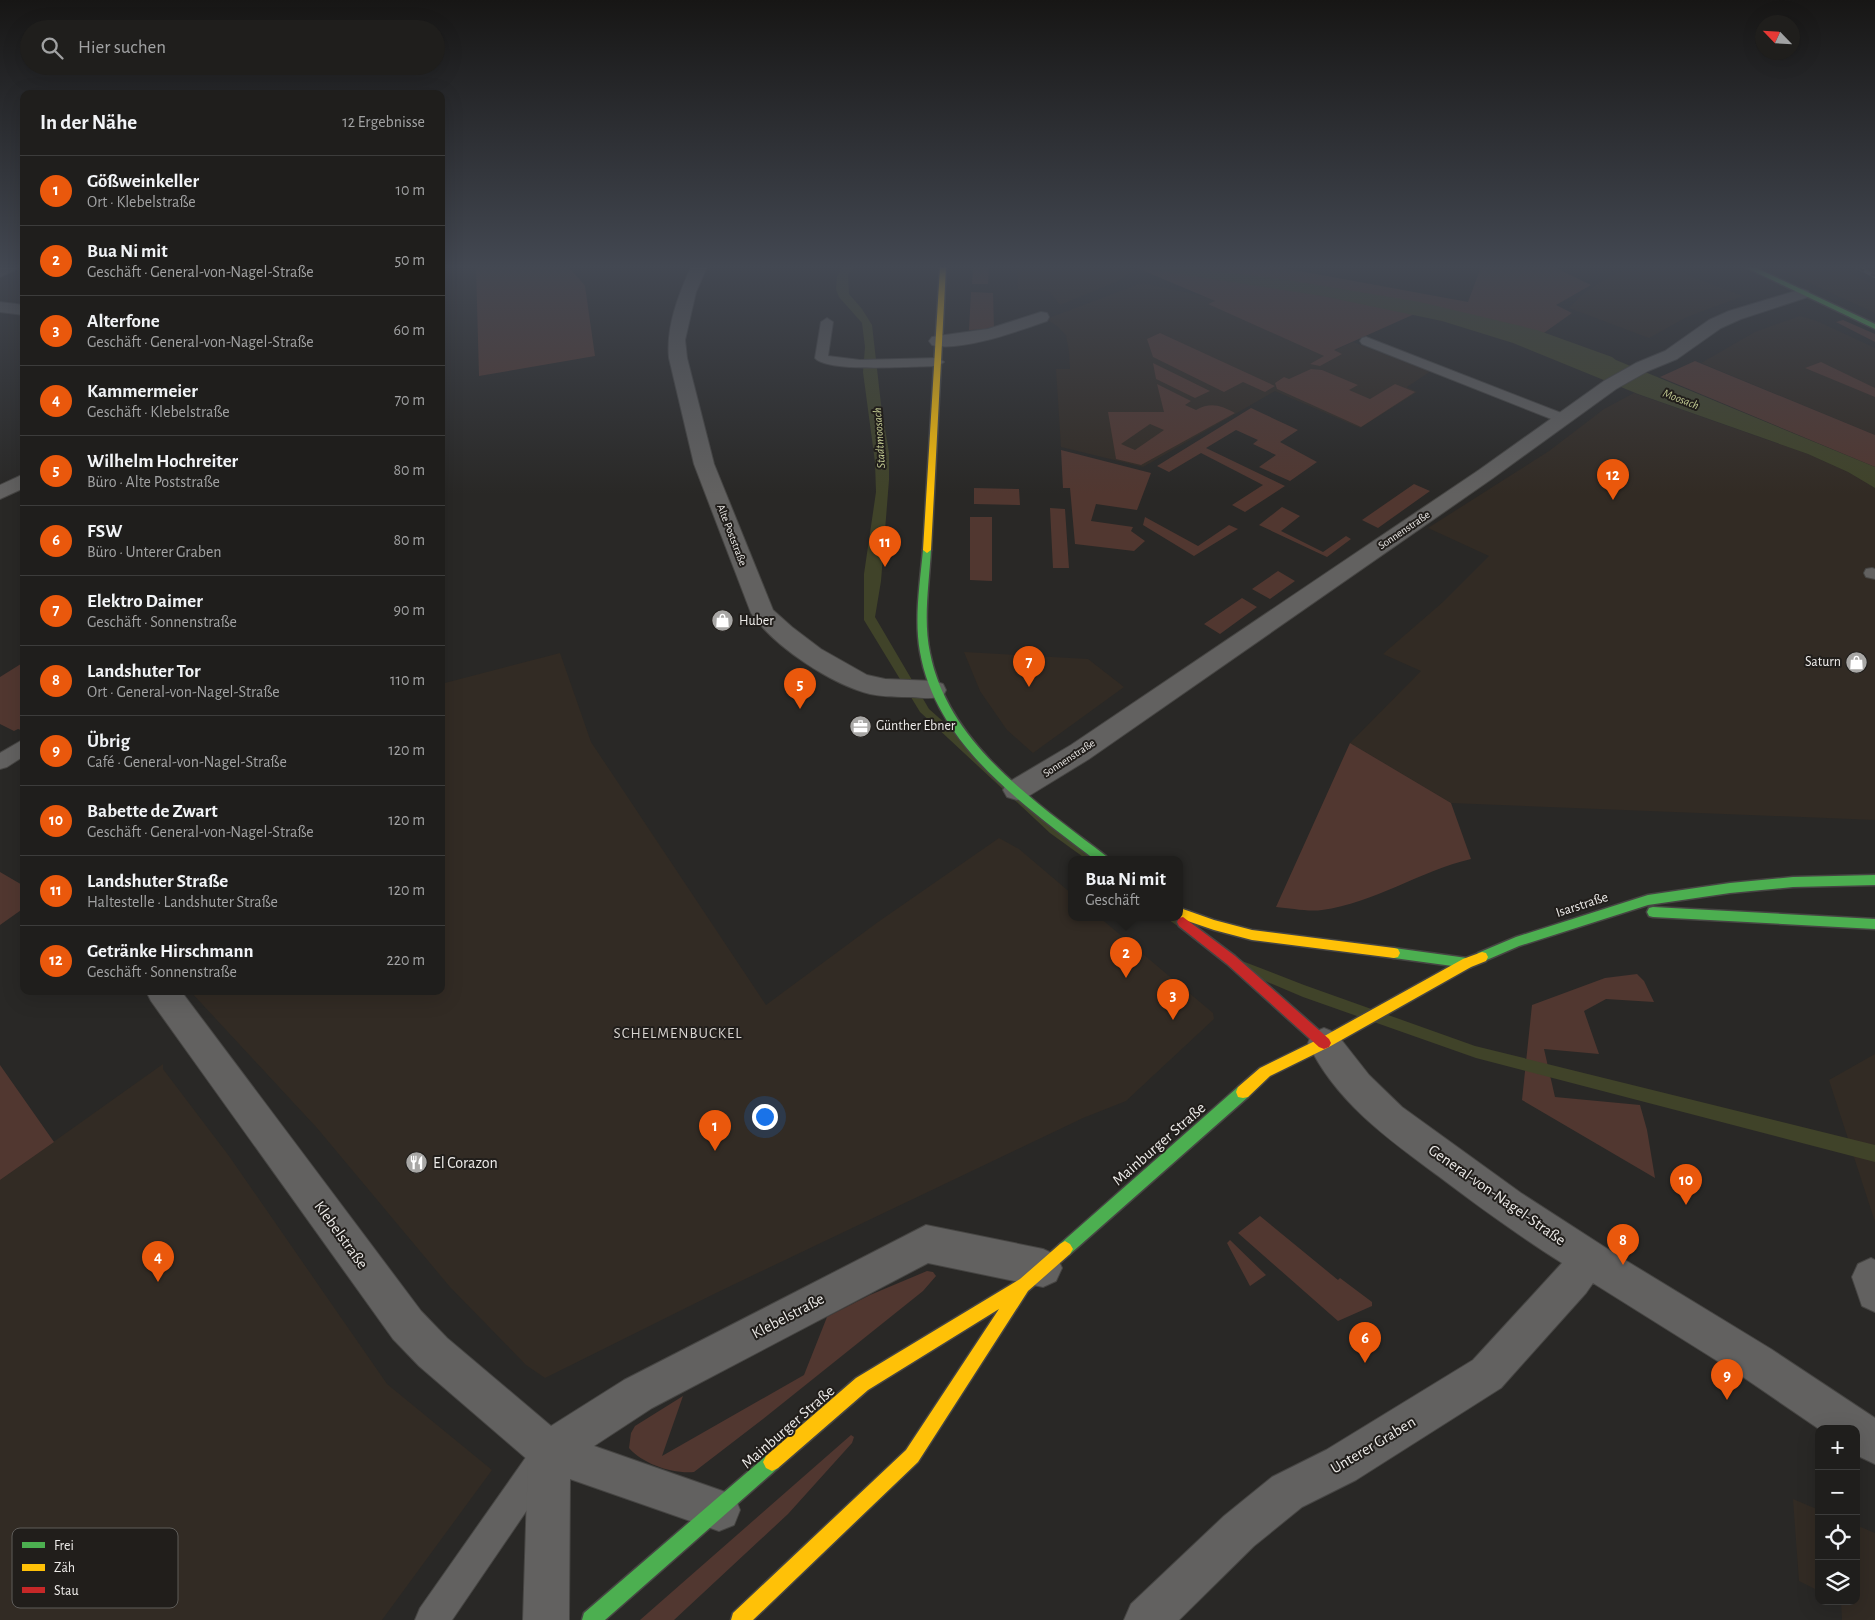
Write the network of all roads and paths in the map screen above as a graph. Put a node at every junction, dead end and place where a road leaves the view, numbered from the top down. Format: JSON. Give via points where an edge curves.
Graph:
{"nodes":[{"id":1,"x":676,"y":343,"type":"edge"},
{"id":2,"x":824,"y":343,"type":"edge"},
{"id":3,"x":938,"y":343,"type":"edge"},
{"id":4,"x":1370,"y":343,"type":"edge"},
{"id":5,"x":1687,"y":343,"type":"edge"},
{"id":6,"x":938,"y":362,"type":"junction"},
{"id":7,"x":1564,"y":419,"type":"junction"},
{"id":8,"x":20,"y":482,"type":"edge"},
{"id":9,"x":0,"y":493,"type":"edge"},
{"id":10,"x":934,"y":690,"type":"junction"},
{"id":11,"x":20,"y":749,"type":"edge"},
{"id":12,"x":0,"y":762,"type":"edge"},
{"id":13,"x":1018,"y":790,"type":"junction"},
{"id":14,"x":1098,"y":856,"type":"edge"},
{"id":15,"x":1875,"y":880,"type":"edge"},
{"id":16,"x":1614,"y":910,"type":"junction"},
{"id":17,"x":1183,"y":914,"type":"edge"},
{"id":18,"x":1181,"y":921,"type":"edge"},
{"id":19,"x":1875,"y":924,"type":"edge"},
{"id":20,"x":1467,"y":963,"type":"junction"},
{"id":21,"x":174,"y":995,"type":"edge"},
{"id":22,"x":1324,"y":1043,"type":"junction"},
{"id":23,"x":1587,"y":1258,"type":"junction"},
{"id":24,"x":1034,"y":1276,"type":"junction"},
{"id":25,"x":1850,"y":1425,"type":"edge"},
{"id":26,"x":1860,"y":1432,"type":"edge"},
{"id":27,"x":1875,"y":1443,"type":"edge"},
{"id":28,"x":549,"y":1451,"type":"junction"},
{"id":29,"x":719,"y":1510,"type":"junction"},
{"id":30,"x":432,"y":1620,"type":"edge"},
{"id":31,"x":546,"y":1620,"type":"edge"},
{"id":32,"x":591,"y":1620,"type":"edge"},
{"id":33,"x":740,"y":1620,"type":"edge"},
{"id":34,"x":1147,"y":1620,"type":"edge"}],
"edges":[{"from":1,"to":10,"type":"street","name":"Alte Poststraße","via":[[704,464],[763,613],[786,637],[860,682]]},
{"from":2,"to":6,"type":"lane","via":[[821,358],[826,361]]},
{"from":3,"to":6,"type":"main road"},
{"from":4,"to":7,"type":"lane"},
{"from":5,"to":7,"type":"street","name":"Sonnenstraße","via":[[1671,355],[1610,385]]},
{"from":6,"to":10,"type":"main road","via":[[923,626],[925,659]]},
{"from":7,"to":13,"type":"street","name":"Sonnenstraße","via":[[1080,752]]},
{"from":8,"to":9,"type":"street"},
{"from":10,"to":13,"type":"main road","via":[[956,730],[975,752]]},
{"from":11,"to":12,"type":"lane"},
{"from":13,"to":14,"type":"main road"},
{"from":15,"to":16,"type":"main road","name":"Isarstraße","via":[[1793,882],[1730,888],[1648,900]]},
{"from":16,"to":19,"type":"main road"},
{"from":16,"to":20,"type":"main road","name":"Isarstraße","via":[[1516,942]]},
{"from":17,"to":20,"type":"main road","via":[[1252,935]]},
{"from":18,"to":22,"type":"main road","name":"General-von-Nagel-Straße","via":[[1231,960]]},
{"from":20,"to":22,"type":"main road","name":"Isarstraße"},
{"from":21,"to":28,"type":"street","name":"Klebelstraße","via":[[406,1324],[440,1358]]},
{"from":22,"to":23,"type":"street","name":"General-von-Nagel-Straße","via":[[1385,1114],[1483,1188]]},
{"from":22,"to":24,"type":"main road","name":"Mainburger Straße","via":[[1264,1072]]},
{"from":23,"to":25,"type":"street","name":"General-von-Nagel-Straße","via":[[1797,1387]]},
{"from":23,"to":34,"type":"street","name":"Unterer Graben","via":[[1572,1280],[1487,1374],[1342,1465],[1287,1492],[1239,1531]]},
{"from":24,"to":28,"type":"street","name":"Klebelstraße","via":[[926,1244],[638,1394]]},
{"from":24,"to":29,"type":"main road","name":"Mainburger Straße","via":[[862,1384]]},
{"from":24,"to":33,"type":"main road","name":"Mainburger Straße","via":[[912,1456]]},
{"from":26,"to":27,"type":"street","name":"General-von-Nagel-Straße"},
{"from":28,"to":29,"type":"street","name":"Klebelstraße"},
{"from":28,"to":30,"type":"lane","name":"Klebelstraße"},
{"from":28,"to":31,"type":"street"},
{"from":29,"to":32,"type":"main road","name":"Mainburger Straße"}]}
